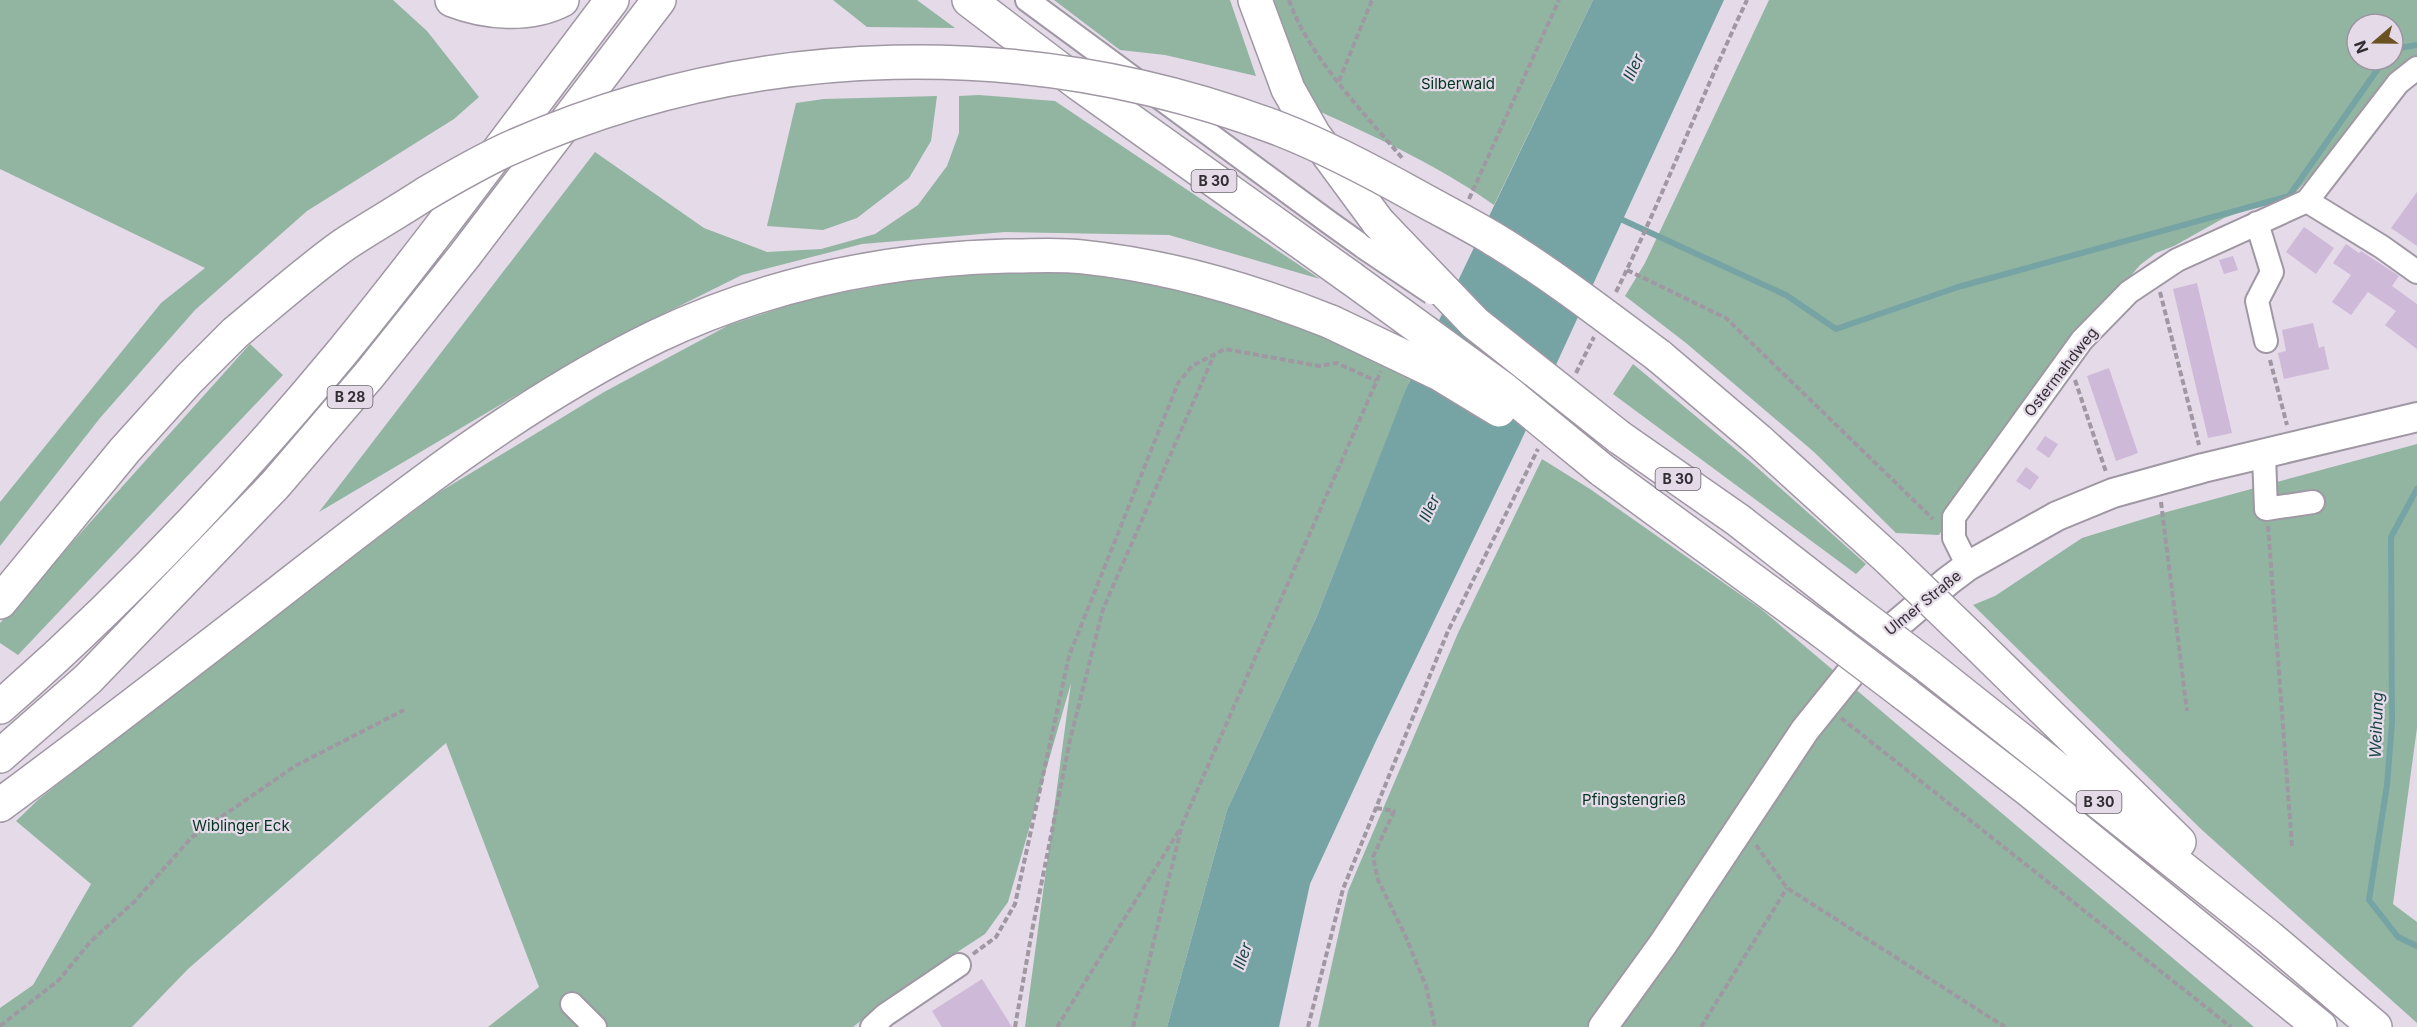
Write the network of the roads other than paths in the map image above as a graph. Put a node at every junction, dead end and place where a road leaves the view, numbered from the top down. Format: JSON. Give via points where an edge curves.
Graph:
{"nodes":[{"id":1,"x":452,"y":0,"type":"edge"},
{"id":2,"x":562,"y":0,"type":"edge"},
{"id":3,"x":612,"y":0,"type":"edge"},
{"id":4,"x":658,"y":0,"type":"edge"},
{"id":5,"x":969,"y":0,"type":"edge"},
{"id":6,"x":1027,"y":0,"type":"edge"},
{"id":7,"x":1255,"y":0,"type":"edge"},
{"id":8,"x":2417,"y":68,"type":"edge"},
{"id":9,"x":1162,"y":99,"type":"junction"},
{"id":10,"x":1337,"y":168,"type":"junction"},
{"id":11,"x":2307,"y":201,"type":"junction"},
{"id":12,"x":2257,"y":223,"type":"junction"},
{"id":13,"x":1372,"y":235,"type":"junction"},
{"id":14,"x":2415,"y":266,"type":"edge"},
{"id":15,"x":2266,"y":341,"type":"road end"},
{"id":16,"x":2417,"y":417,"type":"edge"},
{"id":17,"x":2264,"y":455,"type":"junction"},
{"id":18,"x":1602,"y":470,"type":"junction"},
{"id":19,"x":2313,"y":502,"type":"dead end"},
{"id":20,"x":1968,"y":566,"type":"junction"},
{"id":21,"x":0,"y":602,"type":"edge"},
{"id":22,"x":0,"y":707,"type":"edge"},
{"id":23,"x":0,"y":756,"type":"edge"},
{"id":24,"x":0,"y":805,"type":"edge"},
{"id":25,"x":2269,"y":937,"type":"junction"},
{"id":26,"x":959,"y":965,"type":"road end"},
{"id":27,"x":572,"y":1004,"type":"dead end"},
{"id":28,"x":595,"y":1027,"type":"edge"},
{"id":29,"x":872,"y":1027,"type":"edge"},
{"id":30,"x":1603,"y":1027,"type":"edge"},
{"id":31,"x":2320,"y":1027,"type":"edge"},
{"id":32,"x":2375,"y":1027,"type":"edge"}],
"edges":[{"from":1,"to":2,"type":"highway","via":[[473,8],[504,11],[531,10]]},
{"from":3,"to":22,"type":"highway","number":"B 28","via":[[343,351],[257,451],[169,547],[61,654]]},
{"from":4,"to":23,"type":"highway","number":"B 28","via":[[458,264],[275,485],[88,679]]},
{"from":5,"to":18,"type":"highway","number":"B 30","bridge":true,"via":[[1502,388]]},
{"from":6,"to":9,"type":"street","number":"B 30"},
{"from":7,"to":10,"type":"highway","via":[[1288,89]]},
{"from":8,"to":11,"type":"street","name":"Ostermahdweg","via":[[2398,83]]},
{"from":9,"to":10,"type":"street","via":[[1197,118],[1290,143]]},
{"from":9,"to":13,"type":"street","number":"B 30"},
{"from":10,"to":13,"type":"highway"},
{"from":11,"to":12,"type":"street","name":"Ostermahdweg"},
{"from":11,"to":14,"type":"street"},
{"from":12,"to":15,"type":"street","via":[[2272,272],[2257,301]]},
{"from":12,"to":20,"type":"street","name":"Ostermahdweg","via":[[2177,260],[2129,292],[2082,340],[1954,517],[1954,538]]},
{"from":13,"to":25,"type":"highway","number":"B 30","bridge":true,"via":[[1619,437],[1738,520]]},
{"from":16,"to":17,"type":"main road","name":"Ulmer Straße"},
{"from":17,"to":19,"type":"street","via":[[2266,509]]},
{"from":17,"to":20,"type":"main road","name":"Ulmer Straße","via":[[2113,493],[2057,516]]},
{"from":18,"to":24,"type":"highway","bridge":true,"via":[[1438,373],[1331,322],[1252,292],[1160,268],[1080,256],[954,257],[850,271],[721,309],[656,337],[550,395],[395,502]]},
{"from":18,"to":31,"type":"highway","number":"B 30","bridge":true,"via":[[2030,790]]},
{"from":20,"to":30,"type":"main road","name":"Ulmer Straße","via":[[1875,643],[1805,729],[1663,944]]},
{"from":21,"to":25,"type":"highway","bridge":true,"via":[[125,450],[235,333],[343,246],[506,150],[575,122],[707,84],[828,65],[895,61],[998,64],[1098,77],[1164,91],[1285,131],[1365,168],[1492,238],[1592,306],[1659,356],[1758,440],[1890,560],[2204,866]]},
{"from":25,"to":32,"type":"highway","number":"B 30"},
{"from":26,"to":29,"type":"street"},
{"from":27,"to":28,"type":"street"}]}
